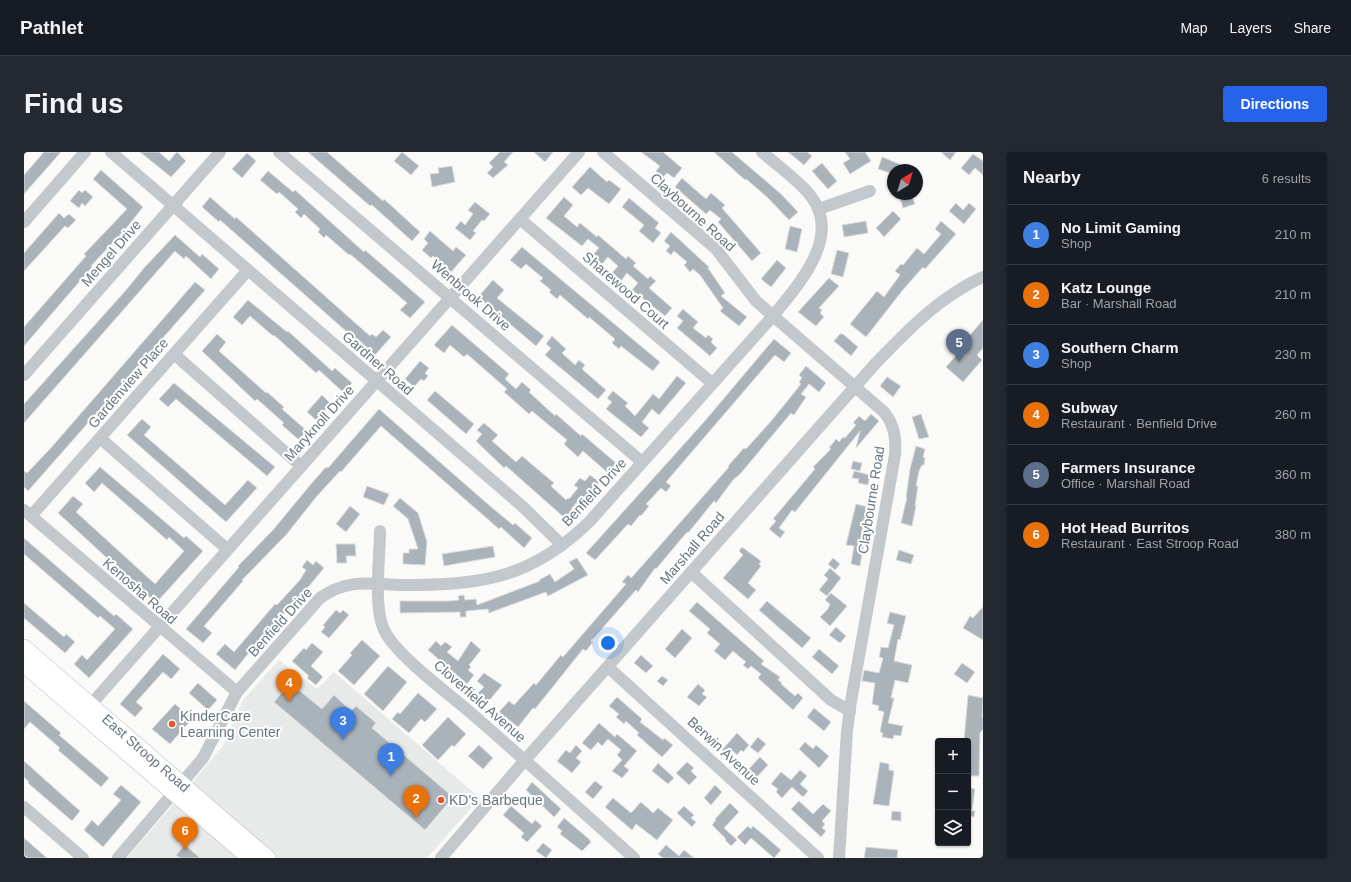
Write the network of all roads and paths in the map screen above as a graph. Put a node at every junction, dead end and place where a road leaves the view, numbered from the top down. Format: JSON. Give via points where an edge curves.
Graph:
{"nodes":[{"id":1,"x":86,"y":152,"type":"edge"},
{"id":2,"x":111,"y":152,"type":"edge"},
{"id":3,"x":220,"y":152,"type":"edge"},
{"id":4,"x":279,"y":152,"type":"edge"},
{"id":5,"x":579,"y":152,"type":"edge"},
{"id":6,"x":603,"y":152,"type":"edge"},
{"id":7,"x":762,"y":152,"type":"edge"},
{"id":8,"x":870,"y":191,"type":"dead end"},
{"id":9,"x":172,"y":206,"type":"junction"},
{"id":10,"x":819,"y":209,"type":"junction"},
{"id":11,"x":520,"y":219,"type":"junction"},
{"id":12,"x":24,"y":222,"type":"edge"},
{"id":13,"x":248,"y":270,"type":"junction"},
{"id":14,"x":983,"y":277,"type":"edge"},
{"id":15,"x":450,"y":298,"type":"junction"},
{"id":16,"x":773,"y":316,"type":"junction"},
{"id":17,"x":174,"y":354,"type":"junction"},
{"id":18,"x":24,"y":375,"type":"edge"},
{"id":19,"x":376,"y":381,"type":"junction"},
{"id":20,"x":712,"y":383,"type":"junction"},
{"id":21,"x":855,"y":387,"type":"junction"},
{"id":22,"x":100,"y":438,"type":"junction"},
{"id":23,"x":642,"y":462,"type":"junction"},
{"id":24,"x":301,"y":466,"type":"junction"},
{"id":25,"x":27,"y":513,"type":"edge"},
{"id":26,"x":380,"y":531,"type":"dead end"},
{"id":27,"x":562,"y":545,"type":"junction"},
{"id":28,"x":227,"y":549,"type":"junction"},
{"id":29,"x":691,"y":572,"type":"junction"},
{"id":30,"x":379,"y":584,"type":"junction"},
{"id":31,"x":159,"y":627,"type":"junction"},
{"id":32,"x":24,"y":647,"type":"edge"},
{"id":33,"x":24,"y":665,"type":"edge"},
{"id":34,"x":608,"y":666,"type":"junction"},
{"id":35,"x":237,"y":692,"type":"junction"},
{"id":36,"x":86,"y":709,"type":"junction"},
{"id":37,"x":850,"y":711,"type":"junction"},
{"id":38,"x":525,"y":760,"type":"junction"},
{"id":39,"x":178,"y":789,"type":"junction"},
{"id":40,"x":24,"y":807,"type":"edge"},
{"id":41,"x":443,"y":857,"type":"edge"},
{"id":42,"x":83,"y":858,"type":"edge"},
{"id":43,"x":118,"y":858,"type":"edge"},
{"id":44,"x":249,"y":858,"type":"edge"},
{"id":45,"x":268,"y":858,"type":"edge"},
{"id":46,"x":634,"y":858,"type":"edge"},
{"id":47,"x":818,"y":858,"type":"edge"},
{"id":48,"x":839,"y":858,"type":"edge"}],
"edges":[{"from":1,"to":12,"type":"street"},
{"from":2,"to":9,"type":"street","name":"Gardner Road"},
{"from":3,"to":9,"type":"street","name":"Mengel Drive"},
{"from":4,"to":15,"type":"street","name":"Wenbrook Drive"},
{"from":5,"to":11,"type":"street","name":"Maryknoll Drive"},
{"from":6,"to":16,"type":"street","name":"Claybourne Road","via":[[716,249],[747,291]]},
{"from":7,"to":10,"type":"street","name":"Benfield Drive","via":[[802,186]]},
{"from":8,"to":10,"type":"street"},
{"from":9,"to":13,"type":"street","name":"Gardner Road"},
{"from":9,"to":18,"type":"street","name":"Mengel Drive"},
{"from":10,"to":16,"type":"street","name":"Benfield Drive","via":[[822,227],[817,252],[794,290]]},
{"from":11,"to":15,"type":"street","name":"Maryknoll Drive"},
{"from":11,"to":20,"type":"street","name":"Sharewood Court"},
{"from":13,"to":17,"type":"street","name":"Gardenview Place"},
{"from":13,"to":19,"type":"street","name":"Gardner Road"},
{"from":14,"to":21,"type":"street","name":"Marshall Road","via":[[952,293],[918,320]]},
{"from":15,"to":19,"type":"street","name":"Maryknoll Drive"},
{"from":15,"to":23,"type":"street","name":"Wenbrook Drive"},
{"from":16,"to":20,"type":"street","name":"Benfield Drive"},
{"from":16,"to":21,"type":"street","name":"Claybourne Road"},
{"from":17,"to":22,"type":"street","name":"Gardenview Place"},
{"from":17,"to":24,"type":"street"},
{"from":19,"to":24,"type":"street","name":"Maryknoll Drive"},
{"from":19,"to":27,"type":"street","name":"Gardner Road","via":[[522,506]]},
{"from":20,"to":23,"type":"street","name":"Benfield Drive"},
{"from":21,"to":29,"type":"street","name":"Marshall Road"},
{"from":21,"to":37,"type":"street","name":"Claybourne Road","via":[[884,412],[892,424],[896,437],[886,510]]},
{"from":22,"to":25,"type":"street","name":"Gardenview Place"},
{"from":22,"to":28,"type":"street"},
{"from":23,"to":27,"type":"street","name":"Benfield Drive","via":[[590,521]]},
{"from":24,"to":28,"type":"street","name":"Maryknoll Drive"},
{"from":25,"to":31,"type":"street","name":"Kenosha Road"},
{"from":26,"to":30,"type":"street","name":"Cloverfield Avenue"},
{"from":27,"to":30,"type":"street","name":"Benfield Drive","via":[[535,563],[493,579],[449,584]]},
{"from":28,"to":31,"type":"street","name":"Maryknoll Drive"},
{"from":29,"to":34,"type":"street","name":"Marshall Road"},
{"from":29,"to":37,"type":"street","via":[[830,700]]},
{"from":30,"to":35,"type":"street","name":"Benfield Drive","via":[[339,586],[320,598]]},
{"from":30,"to":38,"type":"street","name":"Cloverfield Avenue","via":[[381,619],[389,638],[409,659]]},
{"from":31,"to":35,"type":"street","name":"Kenosha Road"},
{"from":31,"to":36,"type":"street","name":"Maryknoll Drive"},
{"from":32,"to":36,"type":"main road","name":"East Stroop Road"},
{"from":33,"to":36,"type":"main road","name":"East Stroop Road"},
{"from":34,"to":38,"type":"street","name":"Marshall Road"},
{"from":34,"to":47,"type":"street","name":"Berwin Avenue"},
{"from":35,"to":39,"type":"street","name":"Benfield Drive","via":[[203,758]]},
{"from":36,"to":39,"type":"main road","name":"East Stroop Road"},
{"from":37,"to":48,"type":"street","name":"Claybourne Road"},
{"from":38,"to":41,"type":"street","name":"Marshall Road"},
{"from":38,"to":46,"type":"street","name":"Cloverfield Avenue"},
{"from":39,"to":43,"type":"street","name":"Benfield Drive"},
{"from":39,"to":44,"type":"main road","name":"East Stroop Road"},
{"from":39,"to":45,"type":"main road","name":"East Stroop Road"},
{"from":40,"to":42,"type":"street"}]}
